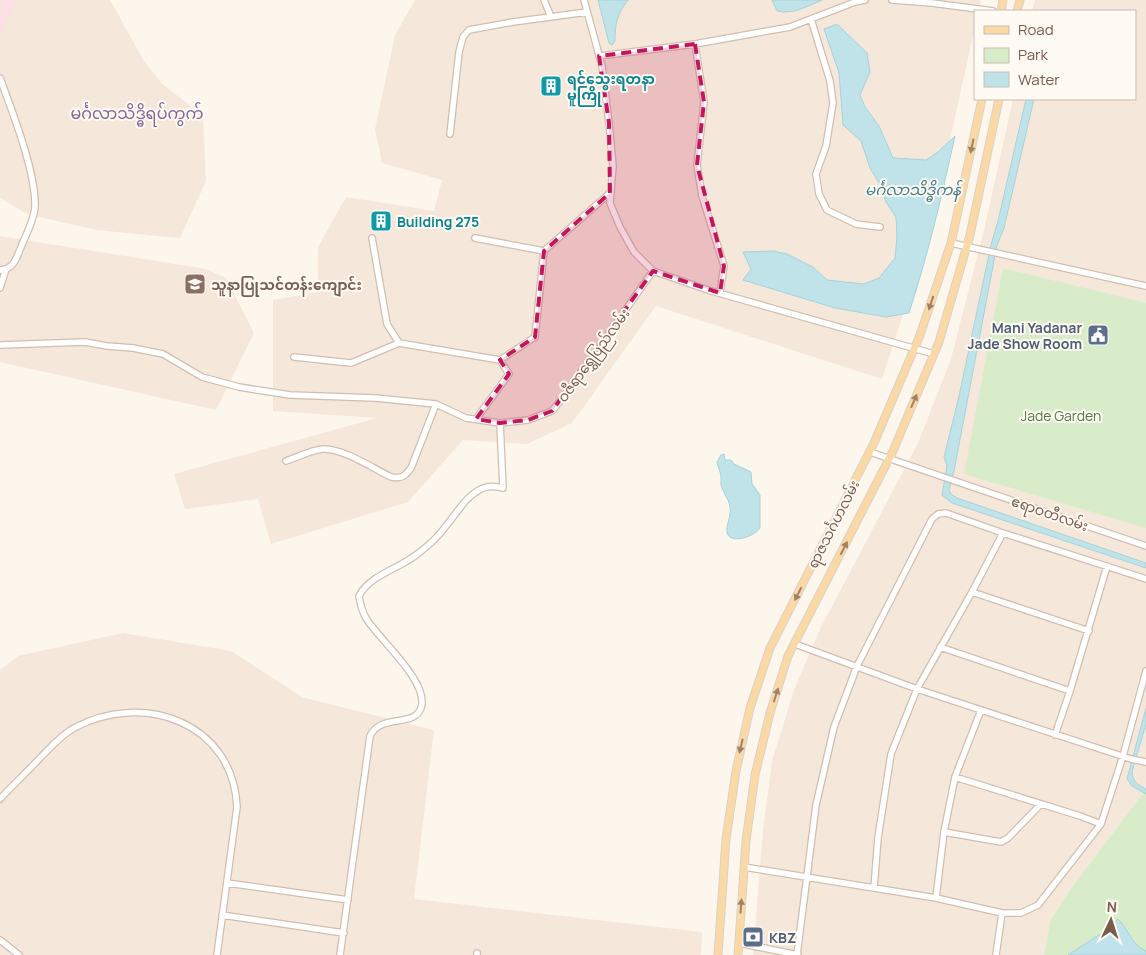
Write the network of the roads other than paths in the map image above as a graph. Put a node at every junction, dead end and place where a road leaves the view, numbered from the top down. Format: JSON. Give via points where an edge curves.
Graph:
{"nodes":[{"id":1,"x":544,"y":0,"type":"edge"},
{"id":2,"x":584,"y":0,"type":"edge"},
{"id":3,"x":865,"y":0,"type":"edge"},
{"id":4,"x":892,"y":0,"type":"edge"},
{"id":5,"x":854,"y":1,"type":"edge"},
{"id":6,"x":986,"y":10,"type":"edge"},
{"id":7,"x":587,"y":12,"type":"junction"},
{"id":8,"x":551,"y":17,"type":"junction"},
{"id":9,"x":811,"y":19,"type":"junction"},
{"id":10,"x":695,"y":44,"type":"junction"},
{"id":11,"x":599,"y":56,"type":"junction"},
{"id":12,"x":0,"y":78,"type":"edge"},
{"id":13,"x":982,"y":100,"type":"edge"},
{"id":14,"x":999,"y":100,"type":"edge"},
{"id":15,"x":450,"y":134,"type":"dead end"},
{"id":16,"x":610,"y":193,"type":"junction"},
{"id":17,"x":880,"y":227,"type":"dead end"},
{"id":18,"x":372,"y":238,"type":"dead end"},
{"id":19,"x":475,"y":238,"type":"dead end"},
{"id":20,"x":951,"y":243,"type":"junction"},
{"id":21,"x":966,"y":248,"type":"junction"},
{"id":22,"x":544,"y":251,"type":"junction"},
{"id":23,"x":3,"y":270,"type":"edge"},
{"id":24,"x":653,"y":271,"type":"junction"},
{"id":25,"x":1146,"y":286,"type":"edge"},
{"id":26,"x":0,"y":288,"type":"edge"},
{"id":27,"x":720,"y":293,"type":"junction"},
{"id":28,"x":399,"y":343,"type":"junction"},
{"id":29,"x":0,"y":345,"type":"edge"},
{"id":30,"x":914,"y":349,"type":"junction"},
{"id":31,"x":934,"y":354,"type":"junction"},
{"id":32,"x":294,"y":357,"type":"dead end"},
{"id":33,"x":500,"y":360,"type":"junction"},
{"id":34,"x":436,"y":404,"type":"junction"},
{"id":35,"x":476,"y":419,"type":"junction"},
{"id":36,"x":500,"y":423,"type":"junction"},
{"id":37,"x":870,"y":452,"type":"junction"},
{"id":38,"x":889,"y":459,"type":"junction"},
{"id":39,"x":286,"y":461,"type":"dead end"},
{"id":40,"x":1002,"y":533,"type":"junction"},
{"id":41,"x":1146,"y":546,"type":"edge"},
{"id":42,"x":1107,"y":566,"type":"junction"},
{"id":43,"x":1146,"y":579,"type":"edge"},
{"id":44,"x":972,"y":592,"type":"junction"},
{"id":45,"x":1089,"y":631,"type":"junction"},
{"id":46,"x":795,"y":644,"type":"junction"},
{"id":47,"x":940,"y":647,"type":"junction"},
{"id":48,"x":857,"y":666,"type":"junction"},
{"id":49,"x":1146,"y":672,"type":"edge"},
{"id":50,"x":917,"y":689,"type":"junction"},
{"id":51,"x":1070,"y":691,"type":"junction"},
{"id":52,"x":981,"y":710,"type":"junction"},
{"id":53,"x":1055,"y":735,"type":"junction"},
{"id":54,"x":1123,"y":756,"type":"junction"},
{"id":55,"x":1146,"y":762,"type":"edge"},
{"id":56,"x":955,"y":777,"type":"junction"},
{"id":57,"x":0,"y":799,"type":"edge"},
{"id":58,"x":1041,"y":804,"type":"junction"},
{"id":59,"x":1101,"y":824,"type":"junction"},
{"id":60,"x":944,"y":832,"type":"junction"},
{"id":61,"x":744,"y":867,"type":"junction"},
{"id":62,"x":808,"y":877,"type":"junction"},
{"id":63,"x":227,"y":883,"type":"junction"},
{"id":64,"x":874,"y":888,"type":"junction"},
{"id":65,"x":936,"y":898,"type":"junction"},
{"id":66,"x":348,"y":900,"type":"junction"},
{"id":67,"x":1002,"y":913,"type":"junction"},
{"id":68,"x":222,"y":915,"type":"junction"},
{"id":69,"x":344,"y":933,"type":"junction"},
{"id":70,"x":0,"y":940,"type":"edge"},
{"id":71,"x":739,"y":943,"type":"junction"},
{"id":72,"x":19,"y":955,"type":"edge"},
{"id":73,"x":217,"y":955,"type":"edge"},
{"id":74,"x":340,"y":955,"type":"edge"},
{"id":75,"x":718,"y":955,"type":"edge"},
{"id":76,"x":738,"y":955,"type":"edge"},
{"id":77,"x":798,"y":955,"type":"edge"},
{"id":78,"x":996,"y":955,"type":"edge"}],
"edges":[{"from":1,"to":8,"type":"street"},
{"from":2,"to":7,"type":"street"},
{"from":3,"to":5,"type":"street"},
{"from":4,"to":6,"type":"street"},
{"from":5,"to":9,"type":"street"},
{"from":7,"to":8,"type":"street"},
{"from":7,"to":11,"type":"street"},
{"from":8,"to":15,"type":"street","via":[[469,30],[463,36]]},
{"from":9,"to":10,"type":"street","via":[[790,27]]},
{"from":9,"to":17,"type":"street","via":[[830,81],[833,103],[826,146],[816,174],[819,194],[827,210],[856,224]]},
{"from":10,"to":11,"type":"street"},
{"from":10,"to":27,"type":"street","via":[[704,102],[696,165],[724,266]]},
{"from":11,"to":16,"type":"street","via":[[612,157]]},
{"from":12,"to":23,"type":"street","via":[[26,160],[35,209],[14,265]]},
{"from":13,"to":20,"type":"main road","name":"ရာဇသင်္ဂဟလမ်း","one_way":true},
{"from":14,"to":21,"type":"main road","name":"ရာဇသင်္ဂဟလမ်း"},
{"from":16,"to":22,"type":"street"},
{"from":16,"to":24,"type":"street","via":[[610,203],[620,227],[634,252]]},
{"from":18,"to":28,"type":"street","via":[[387,324]]},
{"from":19,"to":22,"type":"street"},
{"from":20,"to":21,"type":"street"},
{"from":20,"to":30,"type":"main road","name":"ရာဇသင်္ဂဟလမ်း","one_way":true},
{"from":21,"to":25,"type":"street"},
{"from":21,"to":31,"type":"main road","name":"ရာဇသင်္ဂဟလမ်း"},
{"from":22,"to":33,"type":"street","via":[[536,337]]},
{"from":23,"to":26,"type":"street"},
{"from":24,"to":27,"type":"street"},
{"from":24,"to":36,"type":"street","name":"ဝဇီရာရွှေပြည်လမ်း","via":[[552,411],[528,420]]},
{"from":27,"to":30,"type":"street"},
{"from":28,"to":32,"type":"street","via":[[351,363]]},
{"from":28,"to":33,"type":"street"},
{"from":29,"to":34,"type":"street","name":"ဝဇီရာရွှေပြည်လမ်း","via":[[85,342],[133,348],[163,354],[202,377],[240,387],[290,395]]},
{"from":30,"to":31,"type":"street"},
{"from":30,"to":37,"type":"main road","name":"ရာဇသင်္ဂဟလမ်း"},
{"from":38,"to":31,"type":"main road","name":"ရာဇသင်္ဂဟလမ်း","one_way":true},
{"from":33,"to":35,"type":"street","via":[[509,374]]},
{"from":34,"to":35,"type":"street","name":"ဝဇီရာရွှေပြည်လမ်း","via":[[466,418]]},
{"from":34,"to":39,"type":"street","via":[[405,476],[392,477],[326,449]]},
{"from":35,"to":36,"type":"street","name":"ဝဇီရာရွှေပြည်လမ်း"},
{"from":36,"to":66,"type":"street","via":[[503,488],[481,488],[459,508],[432,542],[416,556],[367,585],[359,596],[366,618],[415,682],[422,706],[412,719],[380,725],[370,736]]},
{"from":37,"to":38,"type":"street"},
{"from":37,"to":75,"type":"main road","name":"ရာဇသင်္ဂဟလမ်း","one_way":true,"via":[[770,648],[750,708],[726,839]]},
{"from":38,"to":41,"type":"street","name":"ဧရာဝတီလမ်း"},
{"from":46,"to":38,"type":"main road","name":"ရာဇသင်္ဂဟလမ်း","one_way":true},
{"from":40,"to":42,"type":"street"},
{"from":40,"to":44,"type":"street"},
{"from":40,"to":48,"type":"street","via":[[946,513],[932,519]]},
{"from":42,"to":43,"type":"street"},
{"from":42,"to":45,"type":"street"},
{"from":44,"to":45,"type":"street"},
{"from":44,"to":47,"type":"street"},
{"from":45,"to":51,"type":"street"},
{"from":46,"to":48,"type":"street"},
{"from":61,"to":46,"type":"main road","name":"ရာဇသင်္ဂဟလမ်း","one_way":true,"via":[[756,775],[768,722],[788,656]]},
{"from":47,"to":50,"type":"street"},
{"from":47,"to":51,"type":"street"},
{"from":48,"to":50,"type":"street"},
{"from":48,"to":62,"type":"street","via":[[834,727],[816,805]]},
{"from":49,"to":54,"type":"street"},
{"from":50,"to":52,"type":"street"},
{"from":50,"to":64,"type":"street","via":[[890,754]]},
{"from":51,"to":53,"type":"street"},
{"from":52,"to":53,"type":"street"},
{"from":52,"to":56,"type":"street"},
{"from":53,"to":54,"type":"street"},
{"from":54,"to":55,"type":"street"},
{"from":54,"to":59,"type":"street"},
{"from":56,"to":58,"type":"street"},
{"from":56,"to":60,"type":"street"},
{"from":57,"to":63,"type":"street","via":[[62,736],[92,720],[111,714],[134,713],[186,724],[204,736],[220,754],[230,770],[236,790],[237,806]]},
{"from":58,"to":59,"type":"street"},
{"from":58,"to":60,"type":"street","via":[[1001,842]]},
{"from":59,"to":67,"type":"street","via":[[1038,905],[1021,913]]},
{"from":60,"to":65,"type":"street"},
{"from":61,"to":62,"type":"street"},
{"from":71,"to":61,"type":"main road","name":"ရာဇသင်္ဂဟလမ်း","one_way":true},
{"from":62,"to":64,"type":"street"},
{"from":62,"to":77,"type":"street"},
{"from":63,"to":66,"type":"street"},
{"from":63,"to":68,"type":"street"},
{"from":64,"to":65,"type":"street"},
{"from":65,"to":67,"type":"street"},
{"from":66,"to":69,"type":"street"},
{"from":67,"to":78,"type":"street"},
{"from":68,"to":69,"type":"street"},
{"from":68,"to":73,"type":"street"},
{"from":69,"to":74,"type":"street"},
{"from":70,"to":72,"type":"street"},
{"from":71,"to":76,"type":"main road","name":"ရာဇသင်္ဂဟလမ်း"},
{"from":71,"to":77,"type":"street"}]}
